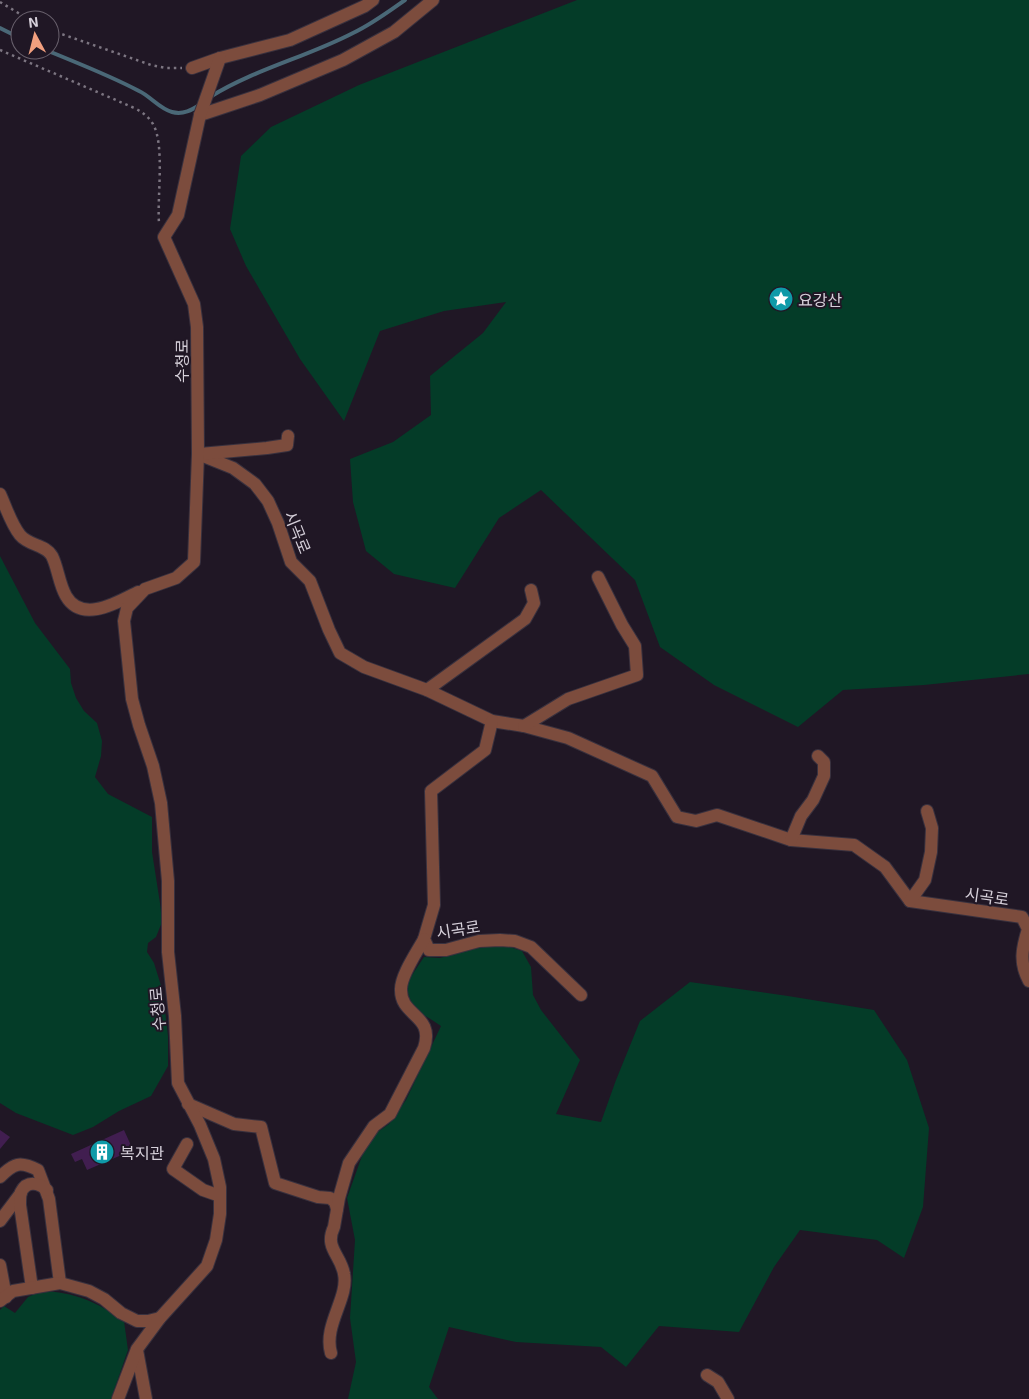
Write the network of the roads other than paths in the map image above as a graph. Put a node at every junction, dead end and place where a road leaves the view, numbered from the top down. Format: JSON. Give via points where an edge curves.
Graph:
{"nodes":[{"id":1,"x":373,"y":0,"type":"edge"},
{"id":2,"x":433,"y":0,"type":"edge"},
{"id":3,"x":219,"y":63,"type":"junction"},
{"id":4,"x":192,"y":68,"type":"road end"},
{"id":5,"x":201,"y":112,"type":"junction"},
{"id":6,"x":288,"y":436,"type":"dead end"},
{"id":7,"x":198,"y":454,"type":"junction"},
{"id":8,"x":0,"y":494,"type":"edge"},
{"id":9,"x":598,"y":577,"type":"dead end"},
{"id":10,"x":145,"y":589,"type":"junction"},
{"id":11,"x":531,"y":590,"type":"dead end"},
{"id":12,"x":427,"y":690,"type":"junction"},
{"id":13,"x":492,"y":721,"type":"junction"},
{"id":14,"x":524,"y":726,"type":"junction"},
{"id":15,"x":818,"y":756,"type":"dead end"},
{"id":16,"x":927,"y":811,"type":"dead end"},
{"id":17,"x":791,"y":840,"type":"junction"},
{"id":18,"x":910,"y":901,"type":"junction"},
{"id":19,"x":424,"y":939,"type":"junction"},
{"id":20,"x":1029,"y":981,"type":"edge"},
{"id":21,"x":581,"y":995,"type":"dead end"},
{"id":22,"x":188,"y":1104,"type":"junction"},
{"id":23,"x":187,"y":1144,"type":"dead end"},
{"id":24,"x":0,"y":1177,"type":"edge"},
{"id":25,"x":47,"y":1190,"type":"junction"},
{"id":26,"x":21,"y":1193,"type":"junction"},
{"id":27,"x":220,"y":1196,"type":"junction"},
{"id":28,"x":337,"y":1209,"type":"junction"},
{"id":29,"x":0,"y":1221,"type":"edge"},
{"id":30,"x":0,"y":1265,"type":"edge"},
{"id":31,"x":60,"y":1283,"type":"junction"},
{"id":32,"x":32,"y":1288,"type":"junction"},
{"id":33,"x":3,"y":1299,"type":"edge"},
{"id":34,"x":160,"y":1318,"type":"junction"},
{"id":35,"x":136,"y":1349,"type":"junction"},
{"id":36,"x":331,"y":1353,"type":"dead end"},
{"id":37,"x":707,"y":1375,"type":"dead end"},
{"id":38,"x":118,"y":1399,"type":"edge"},
{"id":39,"x":146,"y":1399,"type":"edge"},
{"id":40,"x":728,"y":1399,"type":"edge"}],
"edges":[{"from":1,"to":3,"type":"street","via":[[290,40]]},
{"from":2,"to":5,"type":"street","via":[[394,32],[343,60],[260,95]]},
{"from":3,"to":4,"type":"street"},
{"from":3,"to":5,"type":"street"},
{"from":5,"to":7,"type":"street","name":"수청로","via":[[179,210],[164,237],[196,315]]},
{"from":6,"to":7,"type":"street","via":[[287,445]]},
{"from":7,"to":10,"type":"street","name":"수청로","via":[[194,562],[176,578]]},
{"from":7,"to":12,"type":"street","name":"시곡로","via":[[233,468],[255,484],[268,501],[290,562],[310,581],[340,653],[364,667]]},
{"from":8,"to":10,"type":"street","name":"수청로","via":[[21,536],[45,548],[52,556],[67,598],[77,607],[90,610],[107,607]]},
{"from":9,"to":14,"type":"street","via":[[635,646],[637,675],[568,699]]},
{"from":10,"to":22,"type":"street","name":"수청로","via":[[127,608],[124,621],[132,699],[162,803],[168,881],[168,952],[178,1083]]},
{"from":11,"to":12,"type":"street","via":[[534,603],[525,619]]},
{"from":12,"to":13,"type":"street","name":"시곡로"},
{"from":13,"to":14,"type":"street","name":"시곡로"},
{"from":13,"to":19,"type":"street","name":"시곡로","via":[[485,750],[431,791],[434,906]]},
{"from":14,"to":17,"type":"street","name":"시곡로","via":[[568,738],[652,776],[678,817],[696,821],[717,815]]},
{"from":15,"to":17,"type":"street","via":[[824,762],[824,776]]},
{"from":16,"to":18,"type":"street","via":[[932,828],[926,880]]},
{"from":17,"to":18,"type":"street","name":"시곡로","via":[[854,845],[885,867]]},
{"from":18,"to":20,"type":"street","name":"시곡로","via":[[1022,917],[1028,929],[1021,958]]},
{"from":19,"to":21,"type":"street","name":"시곡로","via":[[429,950],[446,950],[479,941],[515,941],[531,947]]},
{"from":19,"to":28,"type":"street","via":[[401,989],[406,1006],[427,1030],[427,1038],[390,1114],[374,1126],[349,1163]]},
{"from":22,"to":27,"type":"street","name":"수청로","via":[[214,1159]]},
{"from":22,"to":28,"type":"street","via":[[234,1124],[261,1127],[275,1184],[330,1198]]},
{"from":23,"to":27,"type":"street","via":[[173,1169],[203,1190]]},
{"from":24,"to":25,"type":"street","via":[[10,1166],[27,1164],[38,1170]]},
{"from":25,"to":26,"type":"street","via":[[34,1183],[27,1185]]},
{"from":25,"to":31,"type":"street"},
{"from":26,"to":29,"type":"street"},
{"from":26,"to":32,"type":"street"},
{"from":27,"to":34,"type":"street","name":"수청로","via":[[216,1240],[207,1266]]},
{"from":28,"to":36,"type":"street","via":[[330,1235],[331,1247],[344,1273],[344,1282],[330,1335]]},
{"from":30,"to":33,"type":"street"},
{"from":31,"to":32,"type":"street"},
{"from":31,"to":34,"type":"street","via":[[89,1291],[137,1321]]},
{"from":32,"to":33,"type":"street","via":[[13,1291]]},
{"from":34,"to":35,"type":"street","name":"수청로"},
{"from":35,"to":38,"type":"street","name":"수청로"},
{"from":35,"to":39,"type":"street"},
{"from":37,"to":40,"type":"street","via":[[718,1382]]}]}
